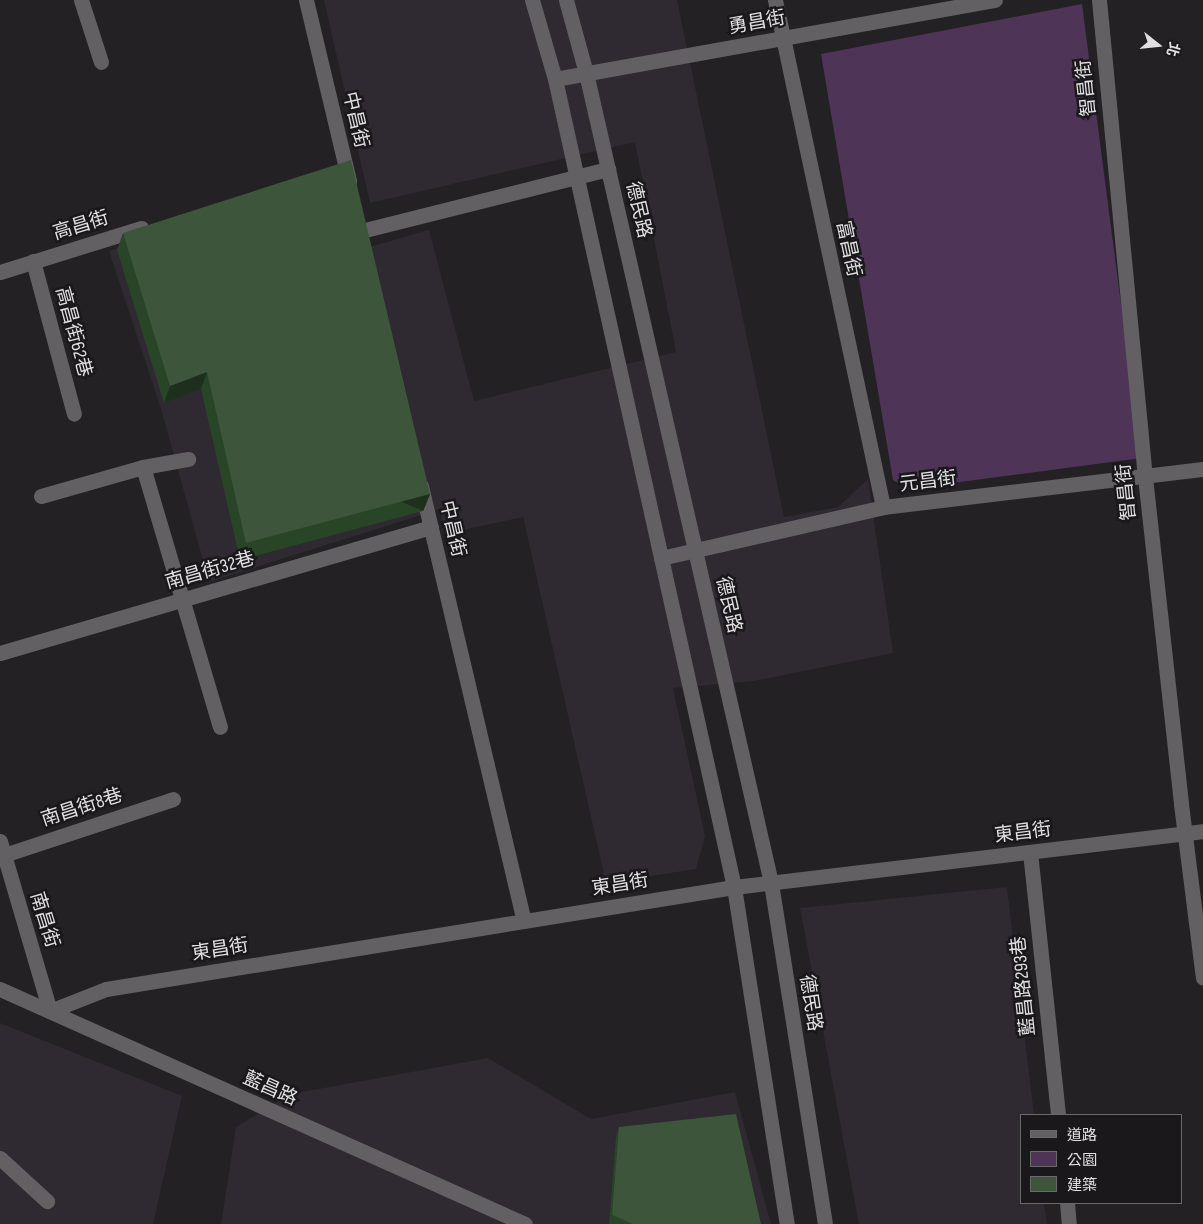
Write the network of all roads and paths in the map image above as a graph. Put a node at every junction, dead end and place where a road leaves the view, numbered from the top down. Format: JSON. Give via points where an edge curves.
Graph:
{"nodes":[{"id":1,"x":81,"y":0,"type":"edge"},
{"id":2,"x":306,"y":0,"type":"edge"},
{"id":3,"x":532,"y":0,"type":"edge"},
{"id":4,"x":566,"y":0,"type":"edge"},
{"id":5,"x":775,"y":0,"type":"edge"},
{"id":6,"x":995,"y":0,"type":"edge"},
{"id":7,"x":1099,"y":0,"type":"edge"},
{"id":8,"x":782,"y":38,"type":"junction"},
{"id":9,"x":101,"y":62,"type":"dead end"},
{"id":10,"x":586,"y":74,"type":"junction"},
{"id":11,"x":555,"y":79,"type":"junction"},
{"id":12,"x":345,"y":164,"type":"junction"},
{"id":13,"x":608,"y":169,"type":"junction"},
{"id":14,"x":326,"y":170,"type":"edge"},
{"id":15,"x":577,"y":178,"type":"junction"},
{"id":16,"x":352,"y":193,"type":"edge"},
{"id":17,"x":357,"y":212,"type":"edge"},
{"id":18,"x":156,"y":223,"type":"edge"},
{"id":19,"x":361,"y":231,"type":"junction"},
{"id":20,"x":366,"y":250,"type":"edge"},
{"id":21,"x":33,"y":262,"type":"junction"},
{"id":22,"x":0,"y":272,"type":"edge"},
{"id":23,"x":74,"y":414,"type":"dead end"},
{"id":24,"x":188,"y":459,"type":"dead end"},
{"id":25,"x":143,"y":467,"type":"junction"},
{"id":26,"x":1203,"y":469,"type":"edge"},
{"id":27,"x":418,"y":470,"type":"edge"},
{"id":28,"x":1145,"y":477,"type":"junction"},
{"id":29,"x":41,"y":496,"type":"dead end"},
{"id":30,"x":883,"y":507,"type":"junction"},
{"id":31,"x":431,"y":527,"type":"junction"},
{"id":32,"x":695,"y":550,"type":"junction"},
{"id":33,"x":661,"y":558,"type":"junction"},
{"id":34,"x":181,"y":601,"type":"junction"},
{"id":35,"x":0,"y":653,"type":"edge"},
{"id":36,"x":220,"y":727,"type":"dead end"},
{"id":37,"x":173,"y":799,"type":"dead end"},
{"id":38,"x":1203,"y":831,"type":"edge"},
{"id":39,"x":1184,"y":834,"type":"junction"},
{"id":40,"x":2,"y":848,"type":"edge"},
{"id":41,"x":1030,"y":852,"type":"junction"},
{"id":42,"x":771,"y":883,"type":"junction"},
{"id":43,"x":734,"y":887,"type":"junction"},
{"id":44,"x":524,"y":921,"type":"junction"},
{"id":45,"x":1203,"y":978,"type":"edge"},
{"id":46,"x":0,"y":989,"type":"edge"},
{"id":47,"x":50,"y":1010,"type":"junction"},
{"id":48,"x":1058,"y":1114,"type":"edge"},
{"id":49,"x":0,"y":1158,"type":"edge"},
{"id":50,"x":48,"y":1200,"type":"dead end"},
{"id":51,"x":1067,"y":1204,"type":"edge"},
{"id":52,"x":525,"y":1224,"type":"edge"},
{"id":53,"x":786,"y":1224,"type":"edge"},
{"id":54,"x":825,"y":1224,"type":"edge"},
{"id":55,"x":1069,"y":1224,"type":"edge"}],
"edges":[{"from":1,"to":9,"type":"street"},
{"from":2,"to":12,"type":"street","name":"中昌街"},
{"from":3,"to":11,"type":"street"},
{"from":4,"to":10,"type":"street","name":"德民路"},
{"from":5,"to":8,"type":"street","name":"富昌街"},
{"from":6,"to":8,"type":"street","name":"勇昌街"},
{"from":7,"to":28,"type":"street","name":"智昌街"},
{"from":8,"to":10,"type":"street","name":"勇昌街"},
{"from":8,"to":30,"type":"street","name":"富昌街"},
{"from":10,"to":11,"type":"street","name":"勇昌街"},
{"from":10,"to":13,"type":"street","name":"德民路"},
{"from":11,"to":15,"type":"street"},
{"from":12,"to":14,"type":"street"},
{"from":12,"to":16,"type":"street","name":"中昌街"},
{"from":13,"to":15,"type":"street"},
{"from":13,"to":32,"type":"street","name":"德民路"},
{"from":15,"to":19,"type":"street"},
{"from":15,"to":33,"type":"street"},
{"from":17,"to":19,"type":"street"},
{"from":18,"to":21,"type":"street","name":"高昌街"},
{"from":19,"to":20,"type":"street"},
{"from":21,"to":22,"type":"street","name":"高昌街"},
{"from":21,"to":23,"type":"street","name":"高昌街62巷"},
{"from":24,"to":25,"type":"street"},
{"from":25,"to":29,"type":"street"},
{"from":25,"to":34,"type":"street"},
{"from":26,"to":28,"type":"street","name":"元昌街"},
{"from":27,"to":31,"type":"street","name":"中昌街"},
{"from":28,"to":30,"type":"street","name":"元昌街"},
{"from":28,"to":39,"type":"street","name":"智昌街"},
{"from":30,"to":32,"type":"street","name":"元昌街"},
{"from":31,"to":34,"type":"street","name":"南昌街32巷"},
{"from":31,"to":44,"type":"street","name":"中昌街"},
{"from":32,"to":33,"type":"street","name":"元昌街"},
{"from":32,"to":42,"type":"street","name":"德民路"},
{"from":33,"to":43,"type":"street"},
{"from":34,"to":35,"type":"street","name":"南昌街32巷"},
{"from":34,"to":36,"type":"street"},
{"from":37,"to":40,"type":"street","name":"南昌街8巷"},
{"from":38,"to":39,"type":"street","name":"東昌街"},
{"from":39,"to":41,"type":"street","name":"東昌街"},
{"from":39,"to":45,"type":"street","name":"智昌街"},
{"from":40,"to":47,"type":"street","name":"南昌街"},
{"from":41,"to":42,"type":"street","name":"東昌街"},
{"from":41,"to":48,"type":"street","name":"藍昌路293巷"},
{"from":42,"to":43,"type":"street","name":"東昌街"},
{"from":42,"to":54,"type":"street","name":"德民路"},
{"from":43,"to":44,"type":"street","name":"東昌街"},
{"from":43,"to":53,"type":"street"},
{"from":44,"to":47,"type":"street","name":"東昌街","via":[[106,989]]},
{"from":46,"to":47,"type":"street","name":"藍昌路"},
{"from":47,"to":52,"type":"street","name":"藍昌路"},
{"from":49,"to":50,"type":"street"},
{"from":51,"to":55,"type":"street"}]}
